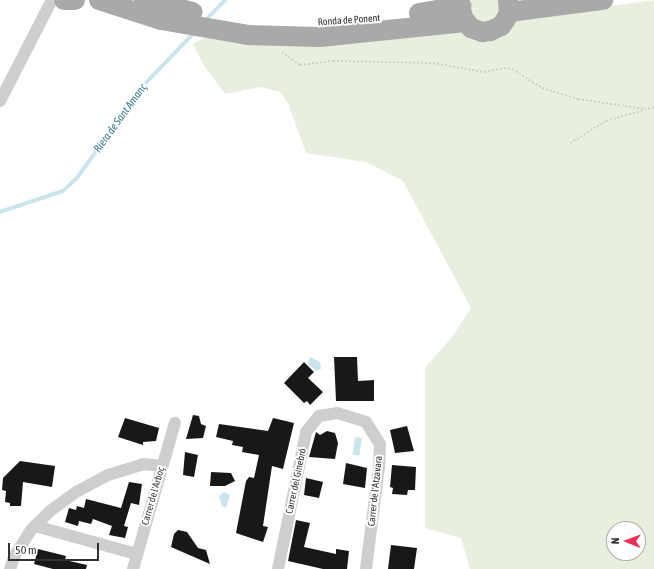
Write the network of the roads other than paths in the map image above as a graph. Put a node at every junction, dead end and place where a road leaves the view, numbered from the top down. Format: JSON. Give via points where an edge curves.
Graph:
{"nodes":[{"id":1,"x":52,"y":0,"type":"edge"},
{"id":2,"x":64,"y":0,"type":"edge"},
{"id":3,"x":75,"y":0,"type":"edge"},
{"id":4,"x":99,"y":0,"type":"edge"},
{"id":5,"x":144,"y":0,"type":"edge"},
{"id":6,"x":603,"y":0,"type":"edge"},
{"id":7,"x":508,"y":6,"type":"edge"},
{"id":8,"x":463,"y":9,"type":"edge"},
{"id":9,"x":164,"y":14,"type":"junction"},
{"id":10,"x":231,"y":26,"type":"junction"},
{"id":11,"x":0,"y":101,"type":"edge"},
{"id":12,"x":337,"y":413,"type":"joint"},
{"id":13,"x":175,"y":423,"type":"dead end"},
{"id":14,"x":162,"y":466,"type":"junction"},
{"id":15,"x":35,"y":526,"type":"junction"},
{"id":16,"x":137,"y":554,"type":"junction"},
{"id":17,"x":10,"y":569,"type":"edge"},
{"id":18,"x":133,"y":569,"type":"edge"},
{"id":19,"x":278,"y":569,"type":"edge"},
{"id":20,"x":366,"y":569,"type":"edge"}],
"edges":[{"from":1,"to":11,"type":"street"},
{"from":2,"to":3,"type":"main road"},
{"from":4,"to":9,"type":"main road"},
{"from":5,"to":9,"type":"main road"},
{"from":6,"to":7,"type":"main road"},
{"from":7,"to":8,"type":"main road","via":[[501,26],[490,31],[474,30]]},
{"from":8,"to":10,"type":"main road","name":"Ronda de Ponent","via":[[356,22]]},
{"from":8,"to":10,"type":"main road","via":[[320,36],[271,36]]},
{"from":9,"to":10,"type":"main road"},
{"from":12,"to":19,"type":"street","name":"Carrer del Ginebró","via":[[319,416],[306,432]]},
{"from":12,"to":20,"type":"street","name":"Carrer de l'Atzavara","via":[[366,422],[380,444]]},
{"from":13,"to":14,"type":"street","name":"Carrer de l'Arboç"},
{"from":14,"to":15,"type":"street","via":[[143,464],[108,475],[78,491]]},
{"from":14,"to":16,"type":"street","name":"Carrer de l'Arboç"},
{"from":15,"to":16,"type":"street"},
{"from":15,"to":17,"type":"street","via":[[14,557]]},
{"from":16,"to":18,"type":"street","name":"Carrer de l'Arboç"}]}
